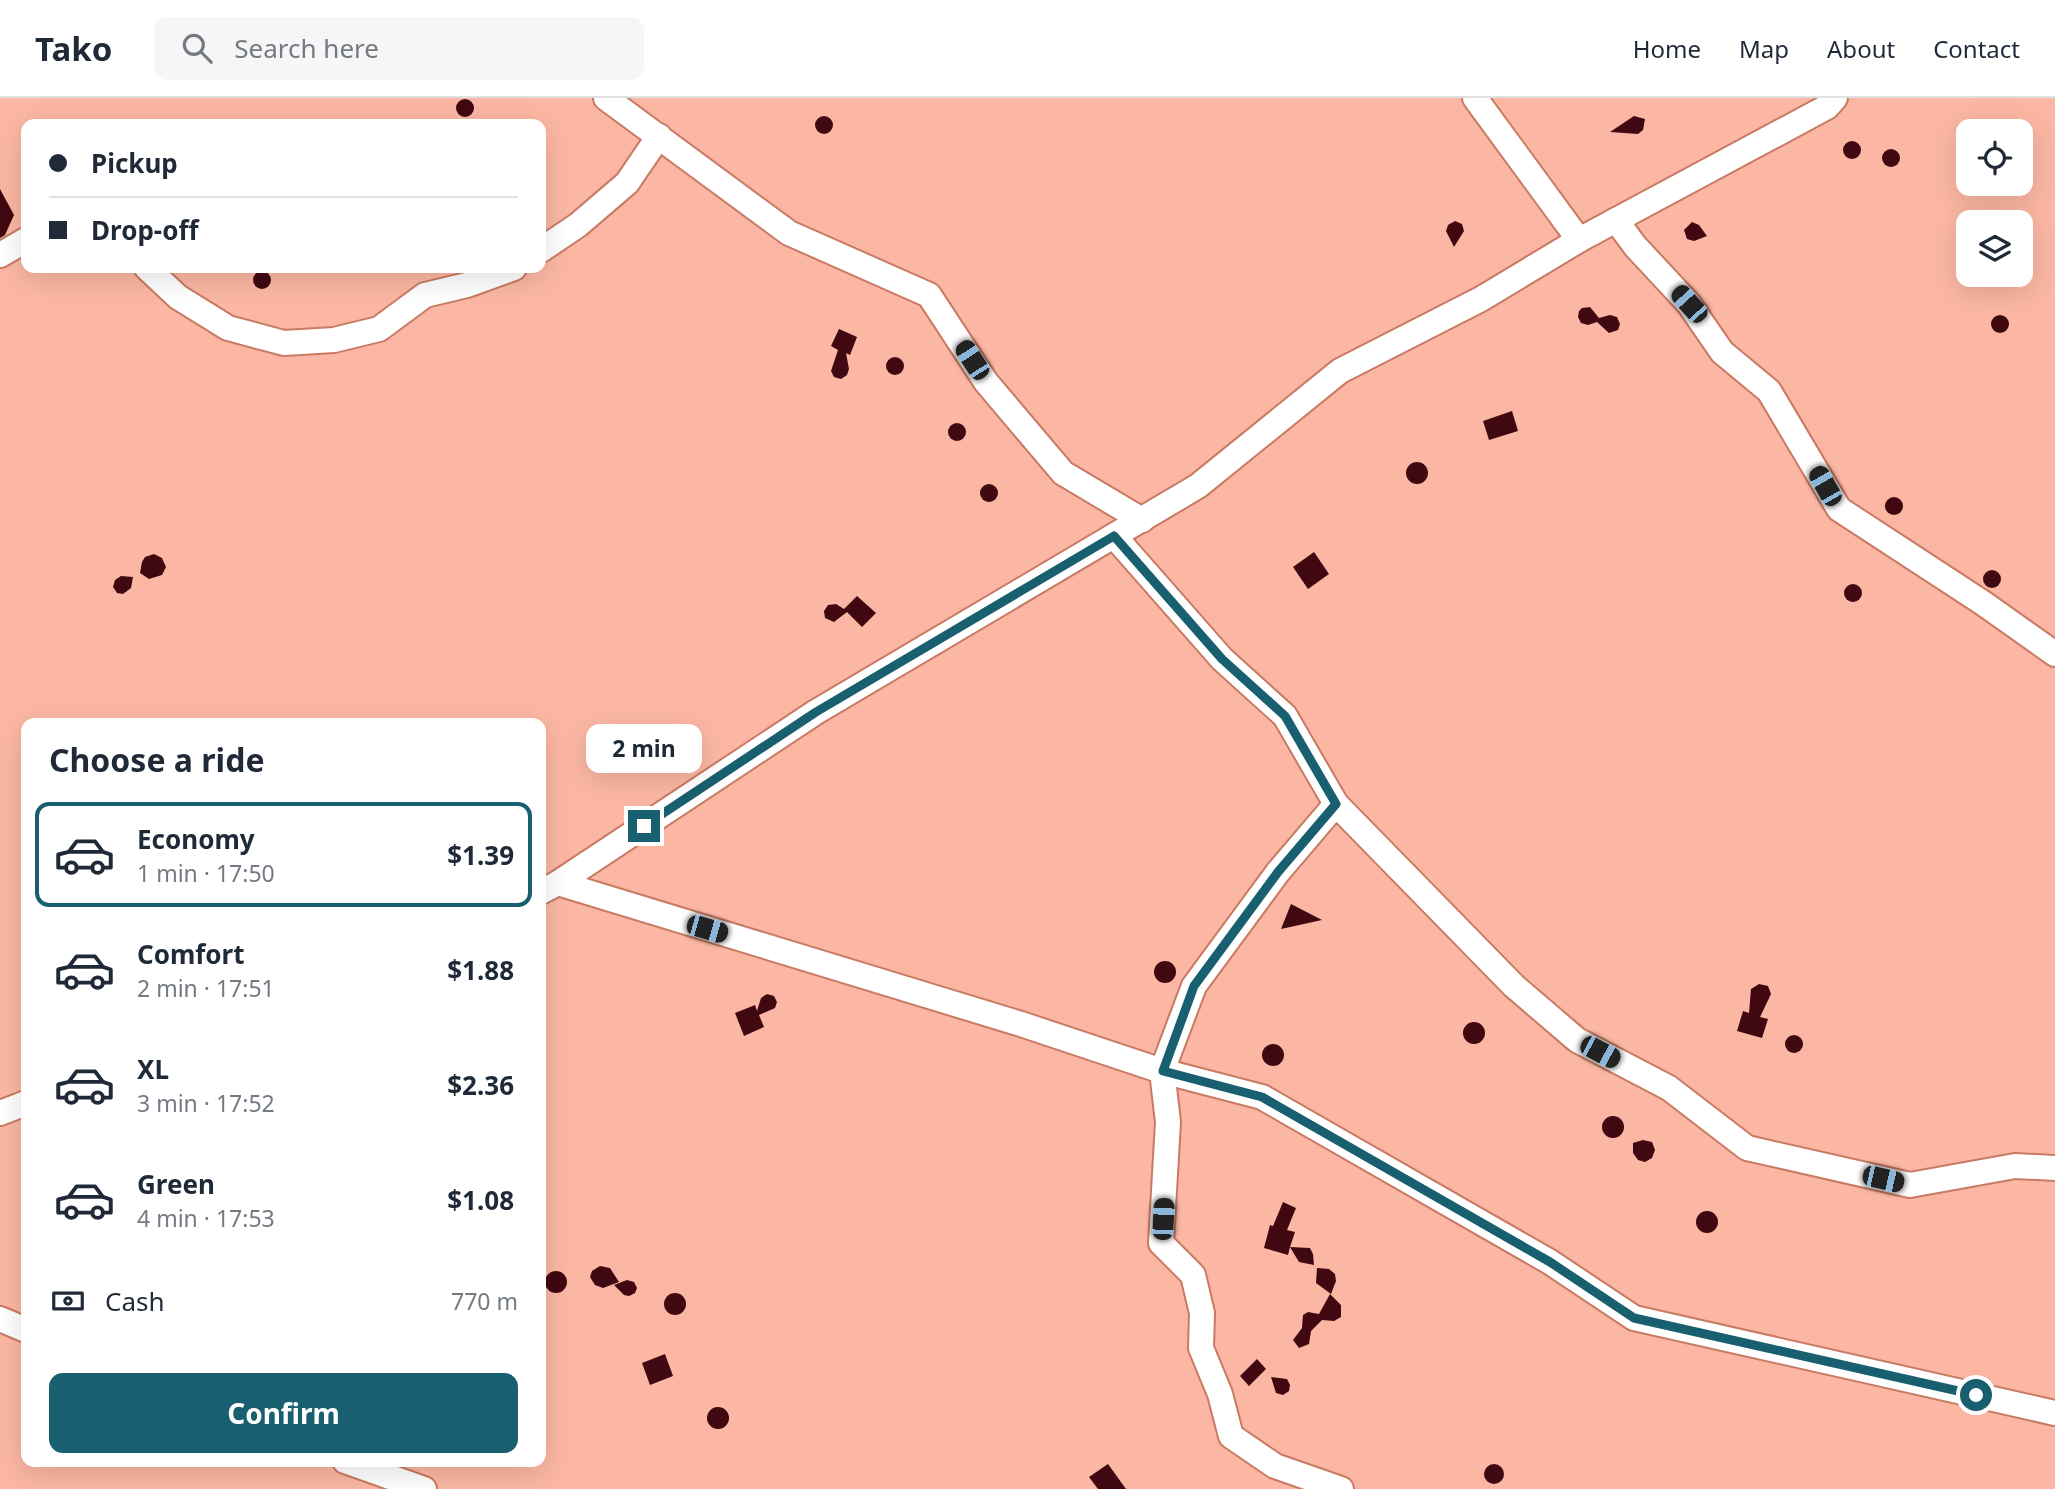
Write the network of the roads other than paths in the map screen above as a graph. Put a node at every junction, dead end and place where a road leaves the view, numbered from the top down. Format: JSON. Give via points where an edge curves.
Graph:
{"nodes":[{"id":1,"x":606,"y":98,"type":"edge"},
{"id":2,"x":1475,"y":98,"type":"edge"},
{"id":3,"x":1835,"y":98,"type":"edge"},
{"id":4,"x":659,"y":136,"type":"junction"},
{"id":5,"x":1616,"y":220,"type":"junction"},
{"id":6,"x":1579,"y":240,"type":"junction"},
{"id":7,"x":21,"y":243,"type":"edge"},
{"id":8,"x":546,"y":247,"type":"edge"},
{"id":9,"x":0,"y":255,"type":"edge"},
{"id":10,"x":152,"y":273,"type":"edge"},
{"id":11,"x":500,"y":273,"type":"edge"},
{"id":12,"x":1142,"y":520,"type":"junction"},
{"id":13,"x":1114,"y":536,"type":"junction"},
{"id":14,"x":2055,"y":654,"type":"edge"},
{"id":15,"x":1336,"y":804,"type":"junction"},
{"id":16,"x":550,"y":887,"type":"edge"},
{"id":17,"x":1163,"y":1071,"type":"junction"},
{"id":18,"x":21,"y":1106,"type":"edge"},
{"id":19,"x":0,"y":1113,"type":"edge"},
{"id":20,"x":2055,"y":1168,"type":"edge"},
{"id":21,"x":0,"y":1319,"type":"edge"},
{"id":22,"x":21,"y":1328,"type":"edge"},
{"id":23,"x":2055,"y":1413,"type":"edge"},
{"id":24,"x":362,"y":1467,"type":"edge"},
{"id":25,"x":411,"y":1467,"type":"edge"},
{"id":26,"x":423,"y":1489,"type":"edge"},
{"id":27,"x":1341,"y":1489,"type":"edge"}],
"edges":[{"from":1,"to":4,"type":"street"},
{"from":2,"to":6,"type":"street"},
{"from":3,"to":5,"type":"street","via":[[1827,107]]},
{"from":4,"to":8,"type":"street","via":[[627,183]]},
{"from":4,"to":12,"type":"street","via":[[789,233],[929,295],[986,382],[1063,472]]},
{"from":5,"to":6,"type":"street"},
{"from":5,"to":14,"type":"street","via":[[1689,304],[1722,352],[1769,391],[1839,509]]},
{"from":6,"to":12,"type":"street","via":[[1481,299],[1340,371],[1198,486]]},
{"from":7,"to":9,"type":"street"},
{"from":10,"to":11,"type":"street","via":[[178,297],[228,328],[284,342],[334,340],[379,329],[425,295]]},
{"from":12,"to":13,"type":"street"},
{"from":13,"to":15,"type":"street","via":[[1222,659],[1285,716]]},
{"from":13,"to":16,"type":"street","via":[[816,712]]},
{"from":15,"to":17,"type":"street","via":[[1278,872],[1194,986]]},
{"from":15,"to":20,"type":"street","via":[[1514,986],[1577,1040],[1669,1088],[1746,1148],[1910,1185],[2015,1166]]},
{"from":16,"to":17,"type":"street","via":[[1021,1024]]},
{"from":17,"to":23,"type":"street","via":[[1262,1097],[1550,1262],[1634,1318]]},
{"from":17,"to":27,"type":"street","via":[[1168,1122],[1161,1243],[1193,1275],[1202,1313],[1201,1348],[1231,1436],[1275,1466]]},
{"from":18,"to":19,"type":"street"},
{"from":21,"to":22,"type":"street"},
{"from":24,"to":26,"type":"street"},
{"from":25,"to":26,"type":"street"}]}
